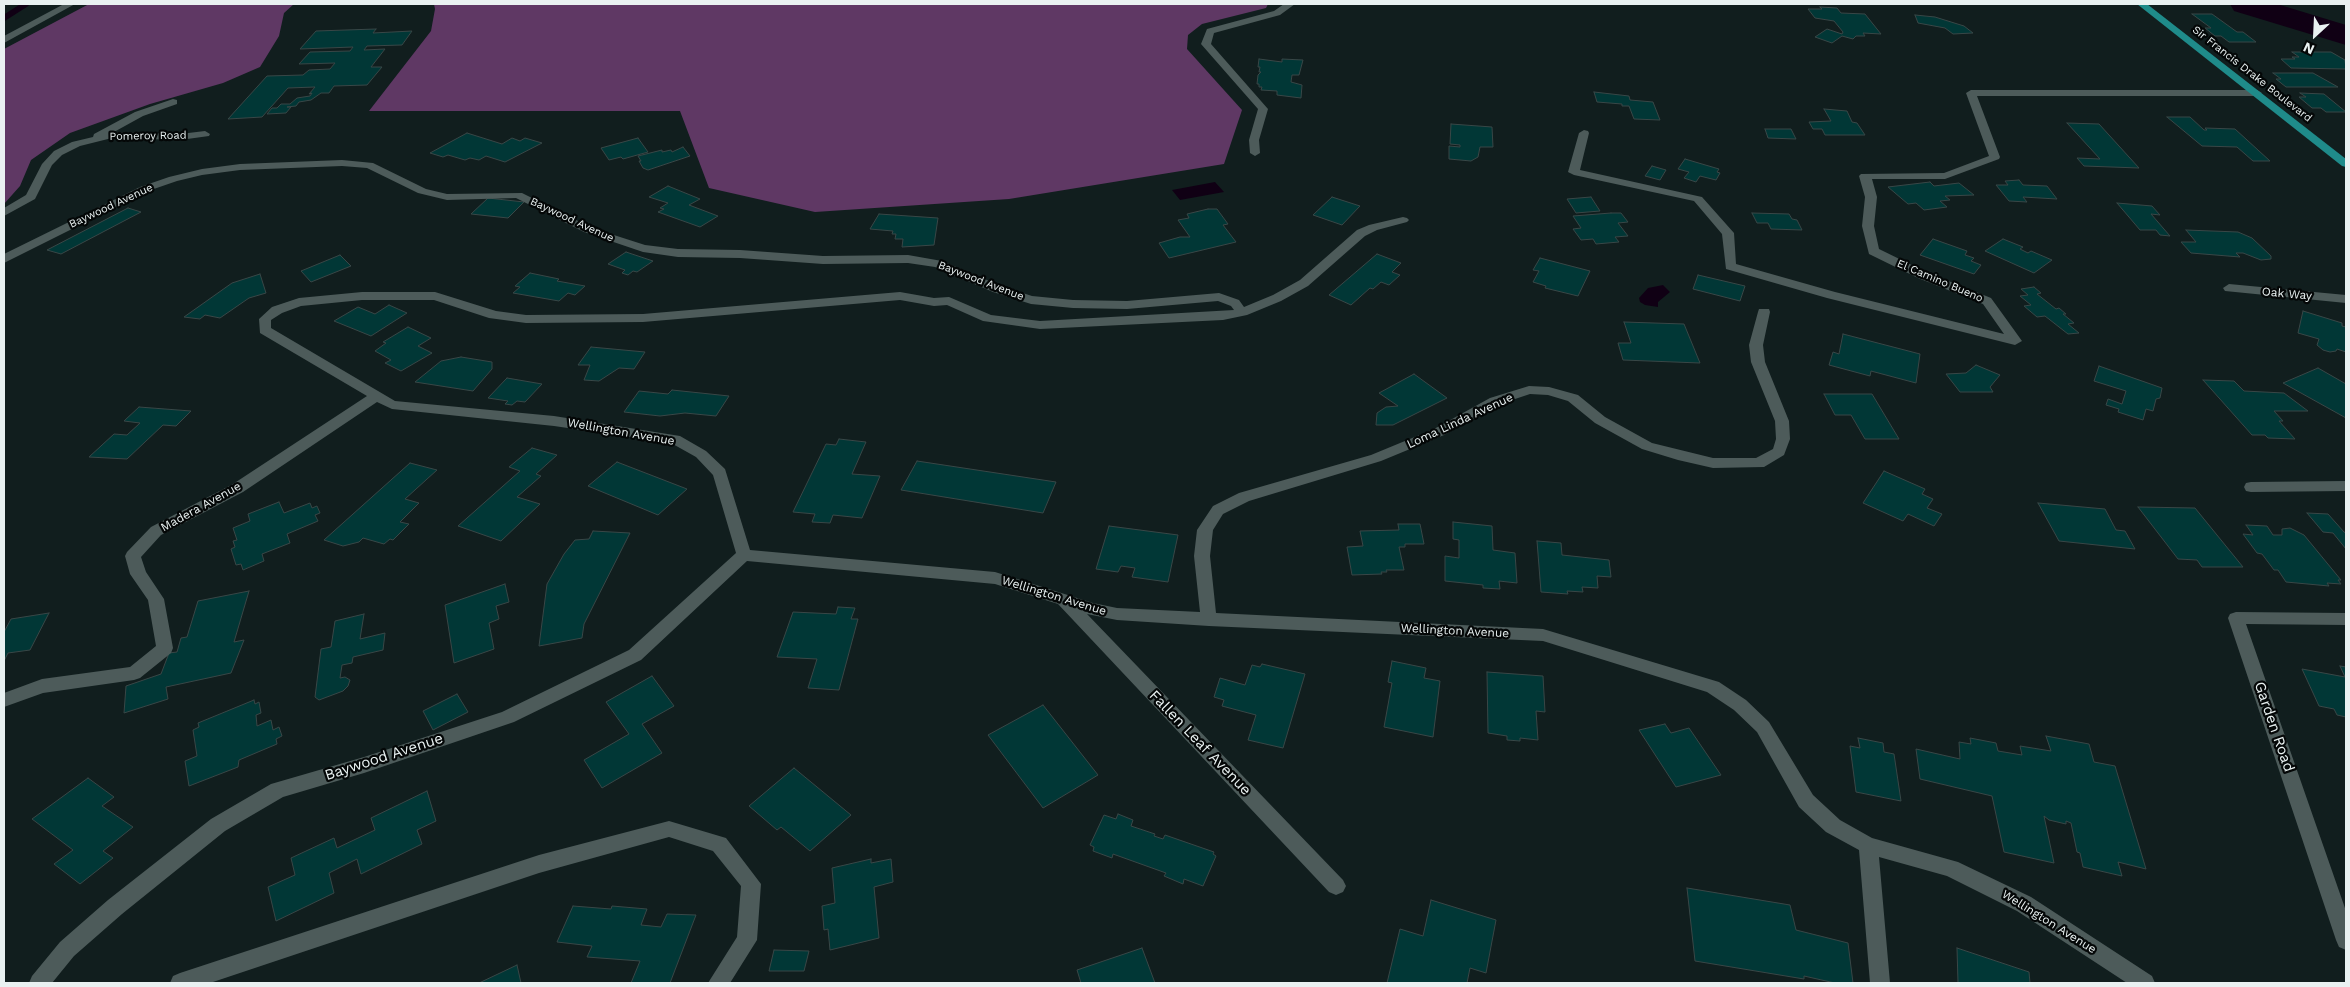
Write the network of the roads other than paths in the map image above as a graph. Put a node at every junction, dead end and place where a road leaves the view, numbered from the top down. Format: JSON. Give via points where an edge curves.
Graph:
{"nodes":[{"id":1,"x":70,"y":4,"type":"edge"},
{"id":2,"x":1290,"y":4,"type":"edge"},
{"id":3,"x":2142,"y":4,"type":"edge"},
{"id":4,"x":4,"y":40,"type":"edge"},
{"id":5,"x":2257,"y":93,"type":"junction"},
{"id":6,"x":173,"y":102,"type":"dead end"},
{"id":7,"x":1584,"y":133,"type":"dead end"},
{"id":8,"x":205,"y":134,"type":"dead end"},
{"id":9,"x":95,"y":138,"type":"junction"},
{"id":10,"x":1255,"y":153,"type":"dead end"},
{"id":11,"x":2346,"y":164,"type":"edge"},
{"id":12,"x":4,"y":213,"type":"edge"},
{"id":13,"x":1403,"y":220,"type":"dead end"},
{"id":14,"x":4,"y":260,"type":"edge"},
{"id":15,"x":2229,"y":288,"type":"dead end"},
{"id":16,"x":2346,"y":299,"type":"edge"},
{"id":17,"x":1242,"y":312,"type":"junction"},
{"id":18,"x":1764,"y":312,"type":"dead end"},
{"id":19,"x":376,"y":396,"type":"junction"},
{"id":20,"x":2346,"y":486,"type":"edge"},
{"id":21,"x":2252,"y":487,"type":"dead end"},
{"id":22,"x":744,"y":555,"type":"junction"},
{"id":23,"x":1064,"y":600,"type":"junction"},
{"id":24,"x":2346,"y":619,"type":"edge"},
{"id":25,"x":1208,"y":620,"type":"junction"},
{"id":26,"x":4,"y":700,"type":"edge"},
{"id":27,"x":1868,"y":845,"type":"junction"},
{"id":28,"x":1336,"y":886,"type":"dead end"},
{"id":29,"x":2346,"y":940,"type":"edge"},
{"id":30,"x":39,"y":983,"type":"edge"},
{"id":31,"x":180,"y":983,"type":"edge"},
{"id":32,"x":718,"y":983,"type":"edge"},
{"id":33,"x":1880,"y":983,"type":"edge"},
{"id":34,"x":2145,"y":983,"type":"edge"}],
"edges":[{"from":1,"to":4,"type":"street"},
{"from":2,"to":10,"type":"street","via":[[1277,13],[1210,31],[1206,44],[1263,109],[1254,140]]},
{"from":3,"to":5,"type":"main road","name":"Sir Francis Drake Boulevard"},
{"from":5,"to":7,"type":"street","name":"El Camino Bueno","via":[[1971,93],[1996,157],[1945,176],[1865,176],[1871,197],[1868,226],[1873,252],[1987,301],[2015,341],[1730,266],[1728,234],[1698,199],[1574,172]]},
{"from":5,"to":11,"type":"main road","name":"Sir Francis Drake Boulevard"},
{"from":6,"to":9,"type":"street","via":[[138,114]]},
{"from":8,"to":9,"type":"street","name":"Pomeroy Road"},
{"from":9,"to":12,"type":"street","name":"Pomeroy Road","via":[[58,153],[47,164],[31,197]]},
{"from":13,"to":17,"type":"street","name":"Wellington Avenue","via":[[1361,233],[1304,283]]},
{"from":14,"to":17,"type":"street","name":"Baywood Avenue","via":[[144,189],[174,179],[240,167],[342,163],[369,165],[422,191],[446,197],[518,195],[588,230],[643,248],[678,253],[823,260],[908,259],[938,264],[1031,300],[1127,305],[1219,297],[1235,303]]},
{"from":15,"to":16,"type":"street","name":"Oak Way"},
{"from":17,"to":19,"type":"street","name":"Wellington Avenue","via":[[1223,316],[1040,325],[988,318],[949,301],[934,302],[900,296],[643,318],[526,319],[494,315],[435,296],[362,296],[299,302],[277,310],[265,319],[265,330]]},
{"from":18,"to":25,"type":"street","name":"Loma Linda Avenue","via":[[1756,345],[1758,362],[1782,421],[1783,439],[1778,452],[1759,463],[1713,462],[1647,446],[1600,420],[1573,398],[1549,391],[1529,390],[1495,402],[1439,432],[1376,458],[1244,497],[1218,510],[1205,530],[1202,556]]},
{"from":19,"to":22,"type":"street","name":"Wellington Avenue","via":[[392,404],[554,421],[675,439],[702,454],[720,473]]},
{"from":19,"to":26,"type":"street","name":"Madera Avenue","via":[[238,488],[156,532],[133,556],[138,574],[156,599],[165,648],[134,673],[42,686]]},
{"from":20,"to":21,"type":"street"},
{"from":22,"to":23,"type":"street","name":"Wellington Avenue","via":[[995,578]]},
{"from":22,"to":30,"type":"street","name":"Baywood Avenue","via":[[635,655],[508,717],[278,790],[218,825],[66,949]]},
{"from":23,"to":25,"type":"street","name":"Wellington Avenue","via":[[1118,614]]},
{"from":23,"to":28,"type":"street","name":"Fallen Leaf Avenue"},
{"from":24,"to":29,"type":"street","name":"Garden Road","via":[[2236,618]]},
{"from":25,"to":27,"type":"street","name":"Wellington Avenue","via":[[1543,635],[1713,687],[1740,705],[1763,727],[1806,800],[1833,826]]},
{"from":27,"to":33,"type":"street"},
{"from":27,"to":34,"type":"street","name":"Wellington Avenue","via":[[1950,868],[2024,904]]},
{"from":31,"to":32,"type":"street","via":[[539,864],[668,829],[719,844],[751,884],[747,940]]}]}
